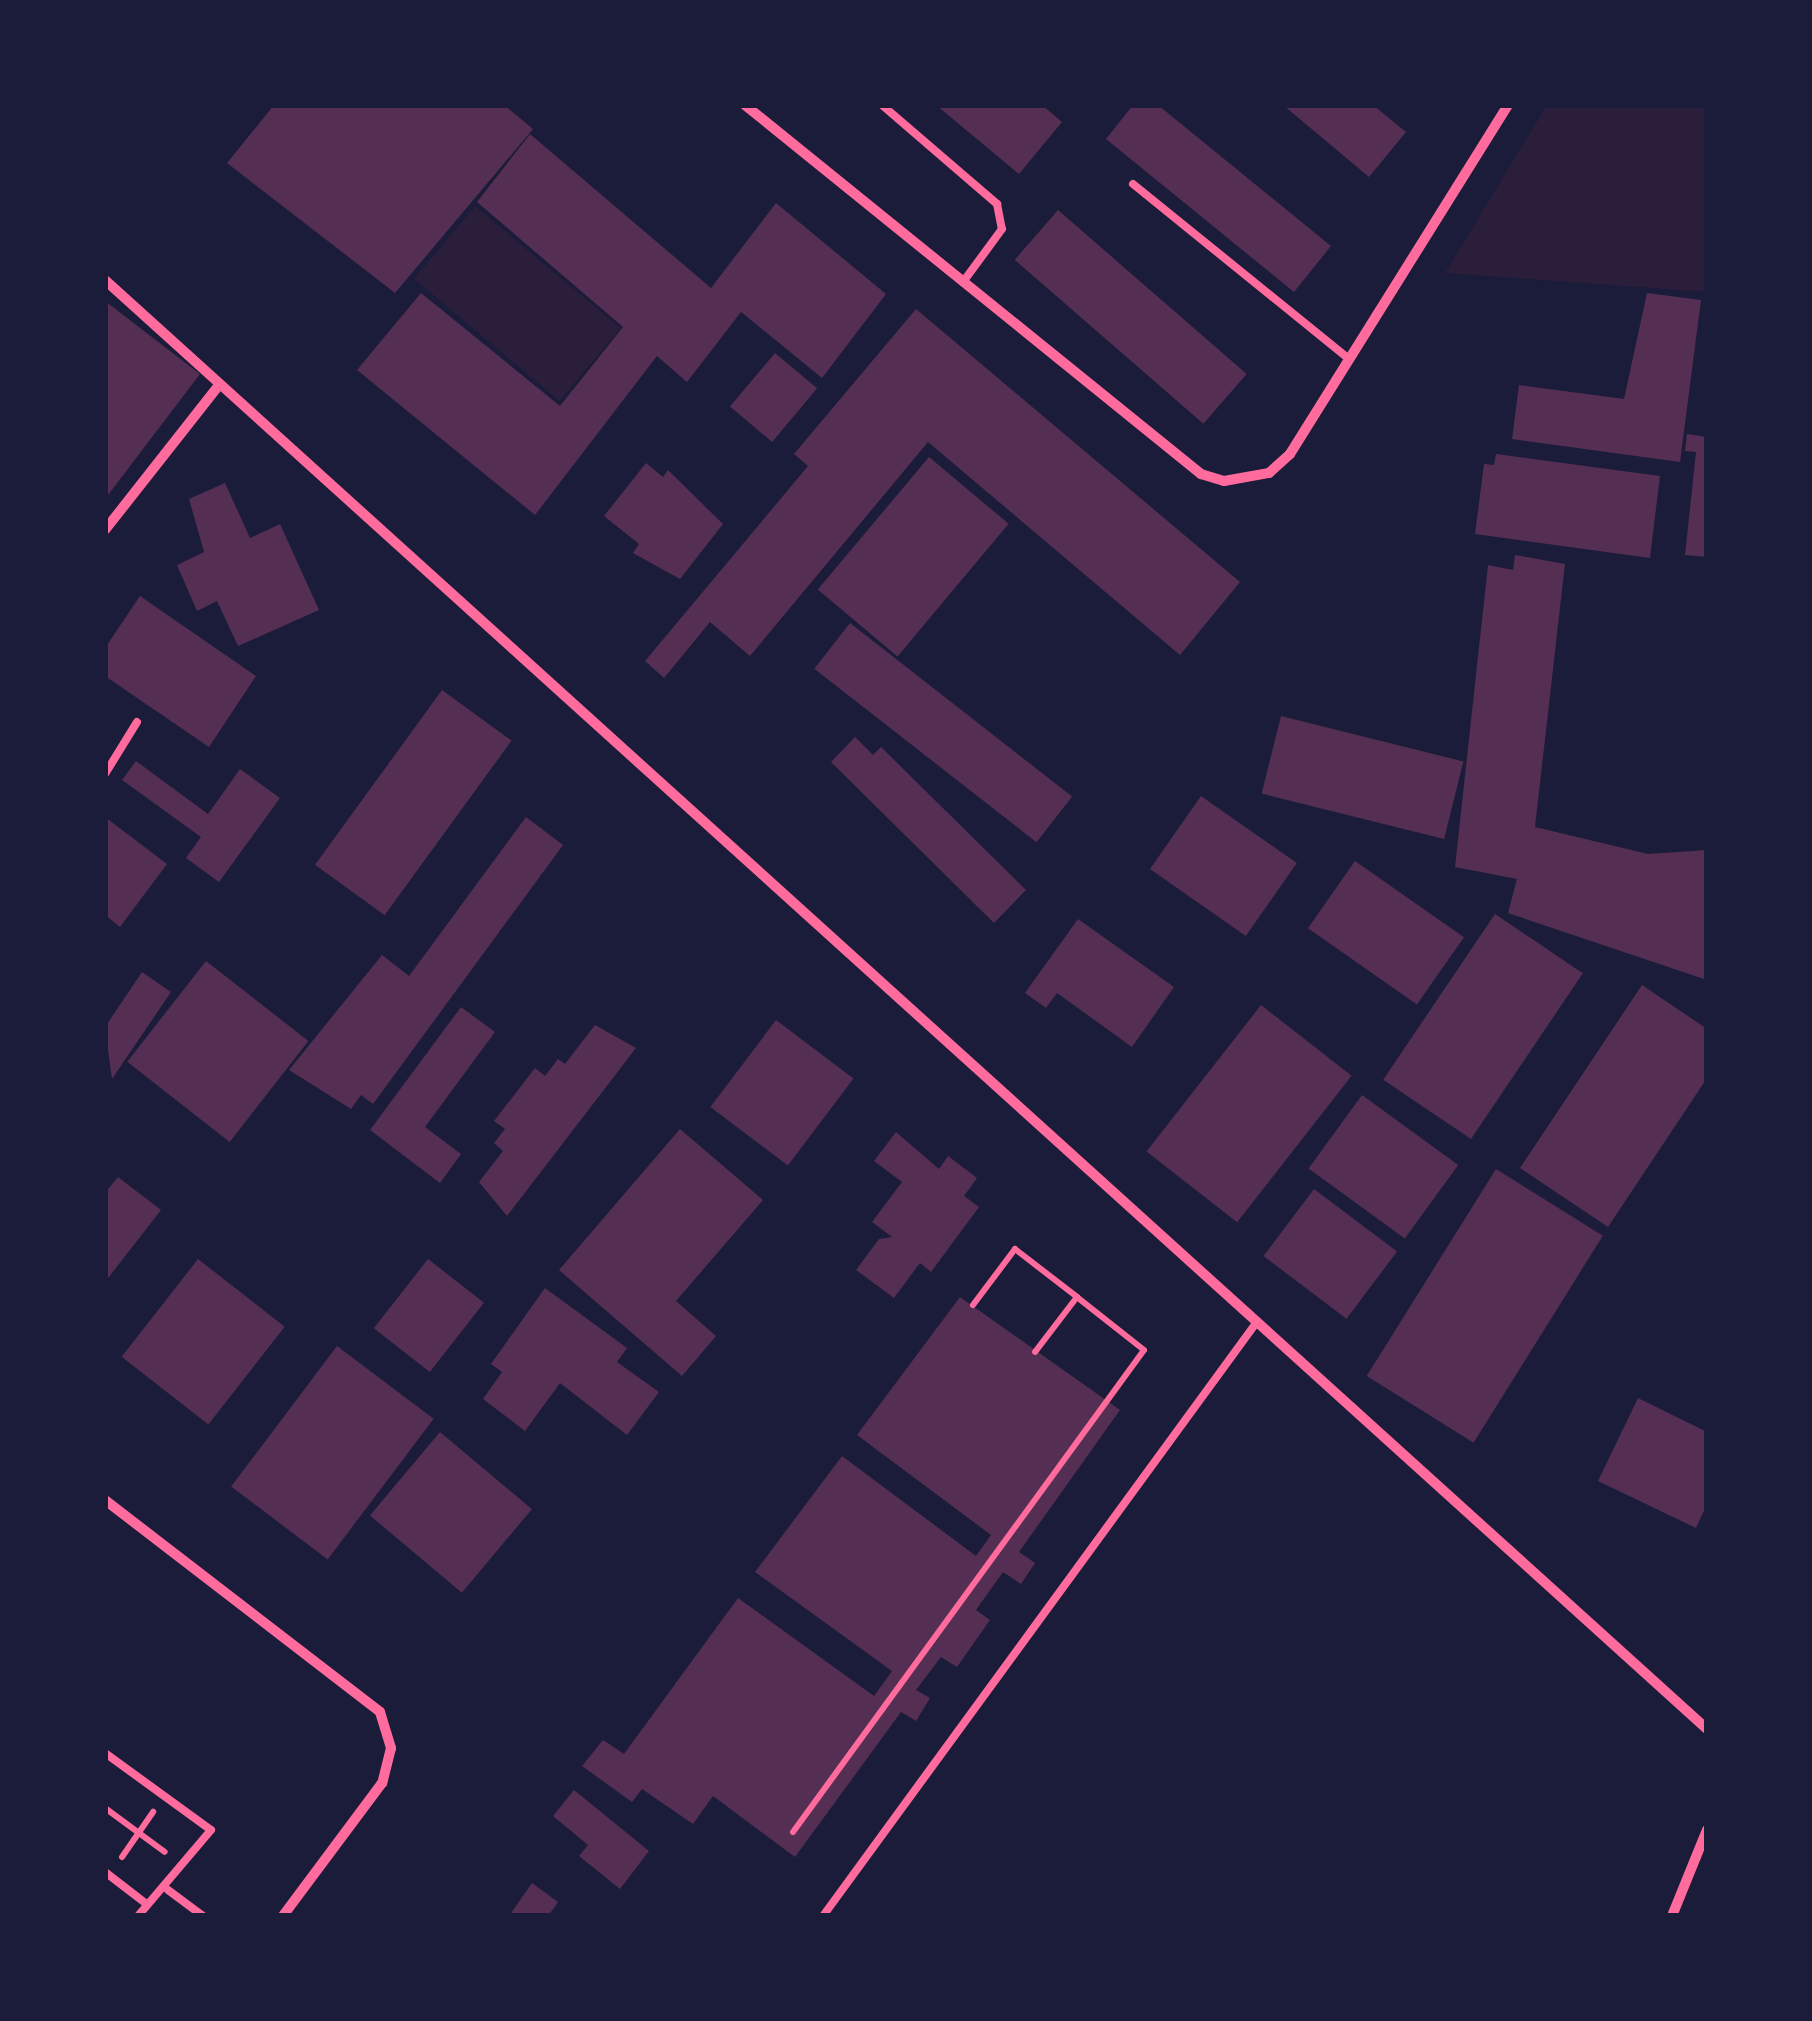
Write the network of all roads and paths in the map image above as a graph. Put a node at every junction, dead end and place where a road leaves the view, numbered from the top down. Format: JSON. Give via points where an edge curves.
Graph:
{"nodes":[{"id":1,"x":745,"y":105,"type":"edge"},
{"id":2,"x":882,"y":105,"type":"edge"},
{"id":3,"x":1508,"y":105,"type":"edge"},
{"id":4,"x":1133,"y":184,"type":"dead end"},
{"id":5,"x":105,"y":280,"type":"edge"},
{"id":6,"x":963,"y":282,"type":"junction"},
{"id":7,"x":1348,"y":358,"type":"junction"},
{"id":8,"x":219,"y":385,"type":"junction"},
{"id":9,"x":105,"y":530,"type":"edge"},
{"id":10,"x":137,"y":722,"type":"dead end"},
{"id":11,"x":105,"y":774,"type":"edge"},
{"id":12,"x":1078,"y":1298,"type":"junction"},
{"id":13,"x":973,"y":1305,"type":"dead end"},
{"id":14,"x":1256,"y":1323,"type":"junction"},
{"id":15,"x":1035,"y":1352,"type":"dead end"},
{"id":16,"x":105,"y":1500,"type":"edge"},
{"id":17,"x":1707,"y":1729,"type":"edge"},
{"id":18,"x":105,"y":1753,"type":"edge"},
{"id":19,"x":157,"y":1807,"type":"dead end"},
{"id":20,"x":105,"y":1808,"type":"edge"},
{"id":21,"x":1707,"y":1830,"type":"edge"},
{"id":22,"x":794,"y":1832,"type":"dead end"},
{"id":23,"x":139,"y":1833,"type":"junction"},
{"id":24,"x":170,"y":1856,"type":"dead end"},
{"id":25,"x":122,"y":1857,"type":"dead end"},
{"id":26,"x":105,"y":1872,"type":"edge"},
{"id":27,"x":168,"y":1890,"type":"junction"},
{"id":28,"x":144,"y":1902,"type":"junction"},
{"id":29,"x":138,"y":1916,"type":"edge"},
{"id":30,"x":203,"y":1916,"type":"edge"},
{"id":31,"x":283,"y":1916,"type":"edge"},
{"id":32,"x":823,"y":1916,"type":"edge"},
{"id":33,"x":1672,"y":1916,"type":"edge"}],
"edges":[{"from":1,"to":6,"type":"street"},
{"from":2,"to":6,"type":"lane","via":[[997,204],[1002,229]]},
{"from":3,"to":7,"type":"street"},
{"from":4,"to":7,"type":"lane"},
{"from":5,"to":8,"type":"street"},
{"from":6,"to":7,"type":"street","via":[[1201,474],[1224,481],[1269,473],[1290,454]]},
{"from":8,"to":9,"type":"street"},
{"from":8,"to":14,"type":"street"},
{"from":10,"to":11,"type":"lane"},
{"from":12,"to":13,"type":"path","via":[[1015,1249]]},
{"from":12,"to":15,"type":"path"},
{"from":12,"to":22,"type":"path","via":[[1144,1350]]},
{"from":14,"to":17,"type":"street"},
{"from":14,"to":32,"type":"lane"},
{"from":16,"to":31,"type":"street","via":[[366,1694],[389,1739],[382,1783]]},
{"from":18,"to":27,"type":"lane","via":[[211,1830]]},
{"from":19,"to":23,"type":"path"},
{"from":20,"to":23,"type":"path"},
{"from":21,"to":33,"type":"street"},
{"from":23,"to":24,"type":"path"},
{"from":23,"to":25,"type":"path"},
{"from":26,"to":28,"type":"lane"},
{"from":27,"to":28,"type":"lane"},
{"from":27,"to":30,"type":"lane"},
{"from":28,"to":29,"type":"lane"}]}
